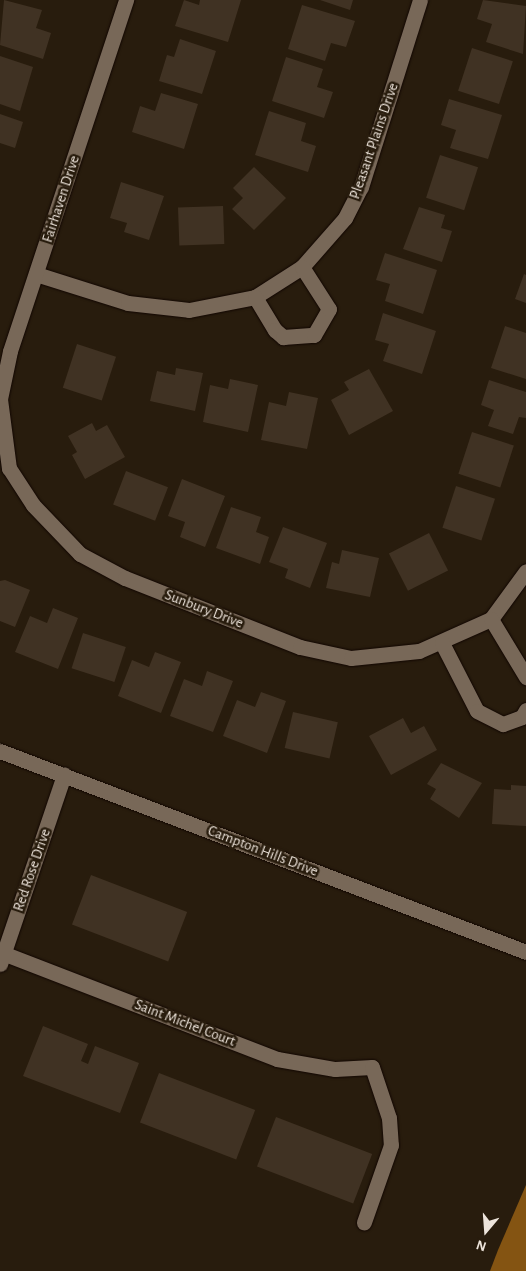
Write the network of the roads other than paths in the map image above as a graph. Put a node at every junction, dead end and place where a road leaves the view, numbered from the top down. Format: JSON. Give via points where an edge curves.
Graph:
{"nodes":[{"id":1,"x":126,"y":0,"type":"edge"},
{"id":2,"x":420,"y":0,"type":"edge"},
{"id":3,"x":302,"y":267,"type":"junction"},
{"id":4,"x":36,"y":274,"type":"junction"},
{"id":5,"x":255,"y":297,"type":"junction"},
{"id":6,"x":0,"y":399,"type":"edge"},
{"id":7,"x":5,"y":469,"type":"edge"},
{"id":8,"x":526,"y":571,"type":"edge"},
{"id":9,"x":491,"y":619,"type":"junction"},
{"id":10,"x":442,"y":643,"type":"junction"},
{"id":11,"x":526,"y":677,"type":"edge"},
{"id":12,"x":526,"y":710,"type":"edge"},
{"id":13,"x":0,"y":750,"type":"edge"},
{"id":14,"x":64,"y":775,"type":"junction"},
{"id":15,"x":526,"y":952,"type":"edge"},
{"id":16,"x":1,"y":957,"type":"edge"},
{"id":17,"x":364,"y":1222,"type":"dead end"}],
"edges":[{"from":1,"to":4,"type":"street","name":"Fairhaven Drive"},
{"from":2,"to":3,"type":"street","name":"Pleasant Plains Drive","via":[[361,187],[345,218]]},
{"from":3,"to":5,"type":"street","name":"Pleasant Plains Drive"},
{"from":3,"to":5,"type":"street","via":[[329,309],[314,335],[304,339],[283,336]]},
{"from":4,"to":5,"type":"street","name":"Pleasant Plains Drive","via":[[149,308],[208,309]]},
{"from":4,"to":6,"type":"street","name":"Fairhaven Drive","via":[[10,351]]},
{"from":6,"to":7,"type":"street","name":"Fairhaven Drive"},
{"from":7,"to":10,"type":"street","name":"Sunbury Drive","via":[[60,538],[98,566],[125,578],[329,655],[394,657]]},
{"from":8,"to":9,"type":"street","name":"Sunbury Drive"},
{"from":9,"to":10,"type":"street","name":"Sunbury Drive"},
{"from":9,"to":11,"type":"street"},
{"from":10,"to":12,"type":"street","via":[[477,712],[502,724],[522,718]]},
{"from":13,"to":14,"type":"street","name":"Campton Hills Drive"},
{"from":14,"to":15,"type":"street","name":"Campton Hills Drive"},
{"from":14,"to":16,"type":"street","name":"Red Rose Drive"},
{"from":16,"to":17,"type":"street","name":"Saint Michel Court","via":[[277,1059],[335,1069],[372,1067],[390,1118],[391,1144]]}]}
